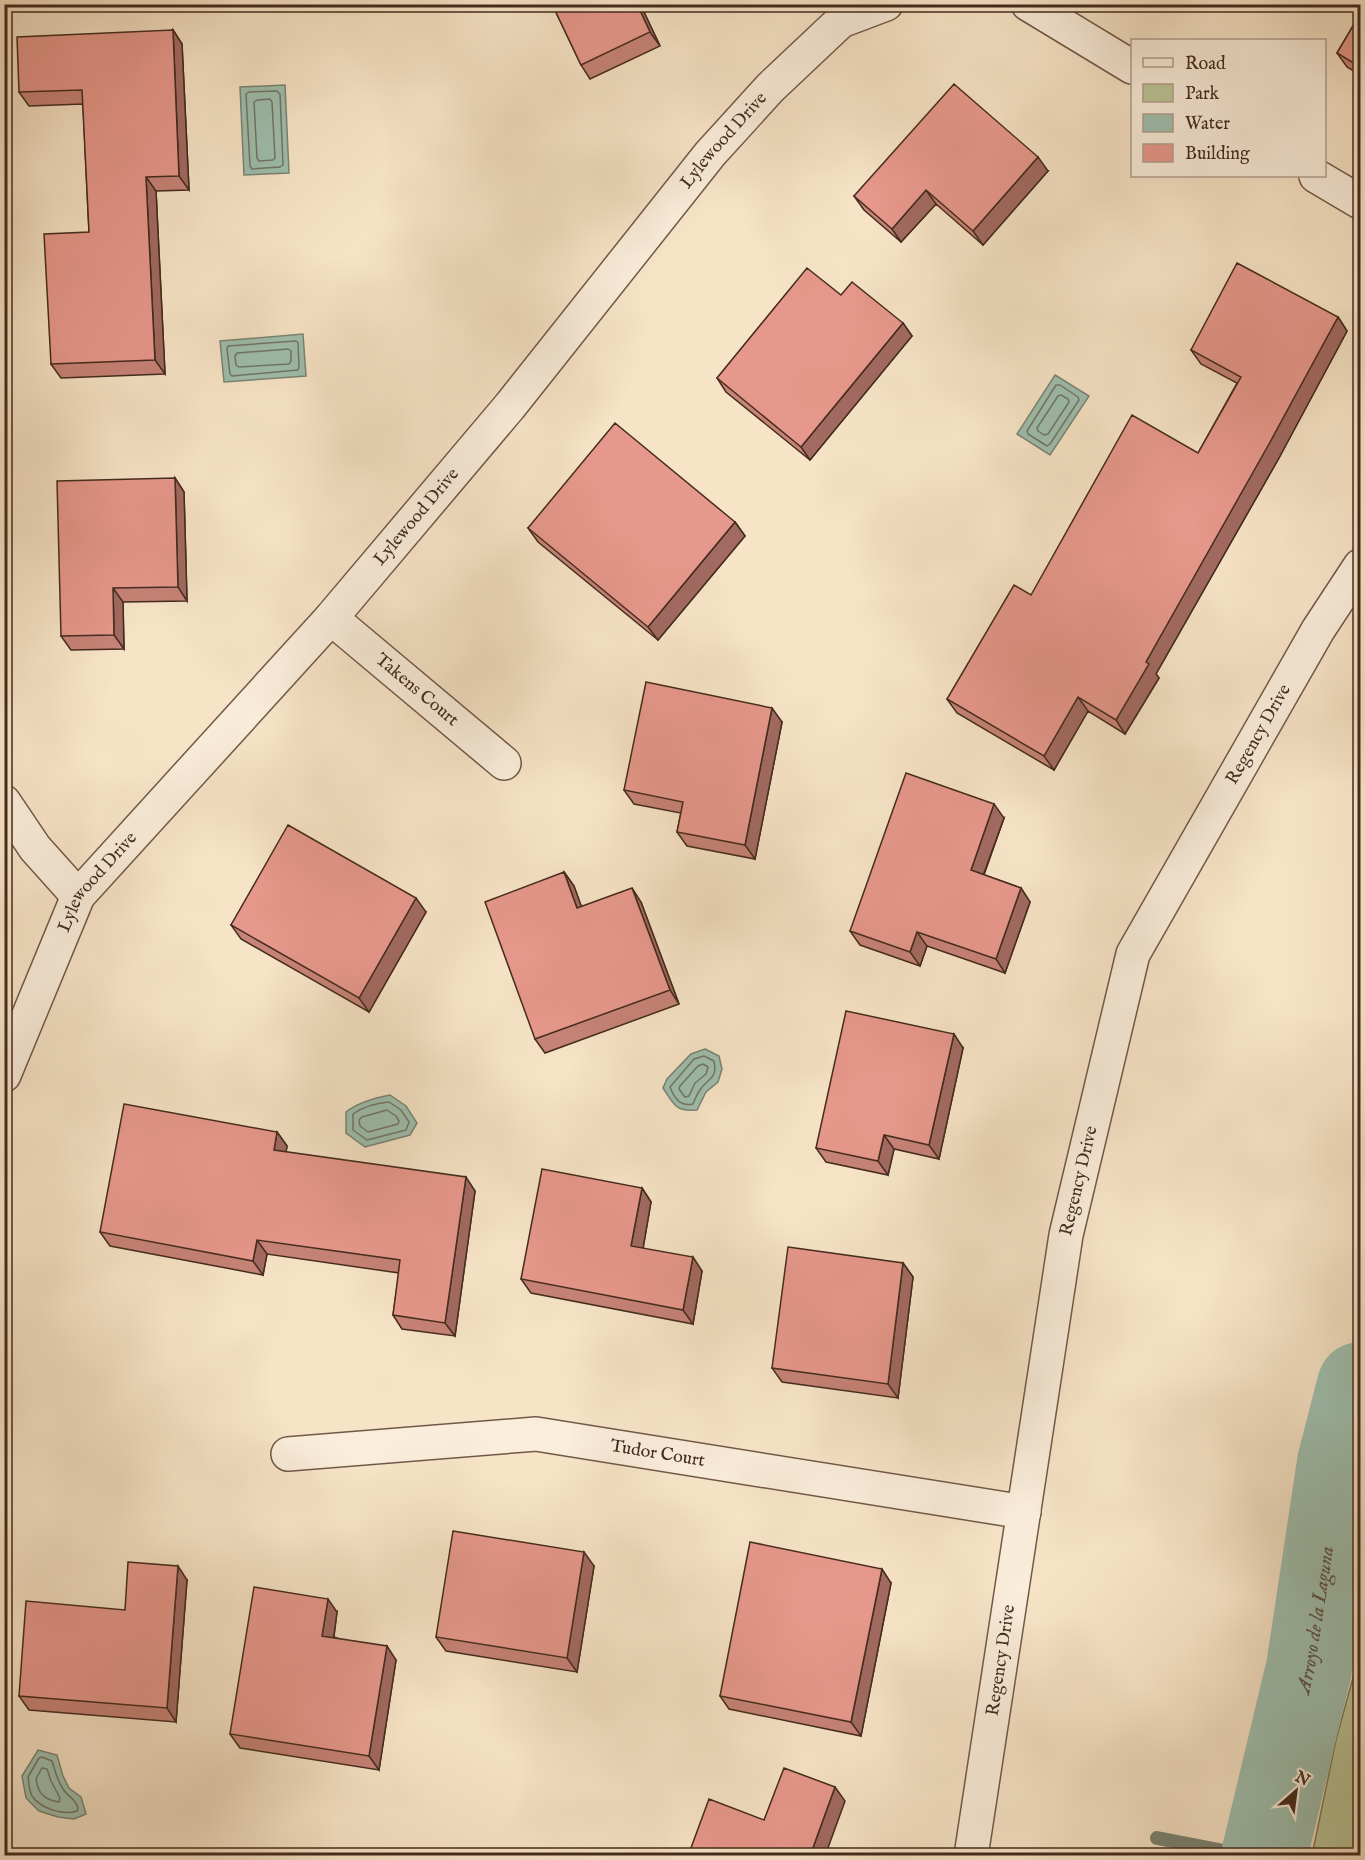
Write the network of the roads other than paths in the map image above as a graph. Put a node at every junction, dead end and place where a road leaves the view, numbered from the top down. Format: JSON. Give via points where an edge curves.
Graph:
{"nodes":[{"id":1,"x":886,"y":4,"type":"edge"},
{"id":2,"x":1028,"y":4,"type":"edge"},
{"id":3,"x":1131,"y":66,"type":"edge"},
{"id":4,"x":1319,"y":177,"type":"edge"},
{"id":5,"x":1360,"y":202,"type":"edge"},
{"id":6,"x":1360,"y":566,"type":"edge"},
{"id":7,"x":330,"y":618,"type":"junction"},
{"id":8,"x":504,"y":763,"type":"dead end"},
{"id":9,"x":4,"y":801,"type":"edge"},
{"id":10,"x":78,"y":896,"type":"junction"},
{"id":11,"x":4,"y":1075,"type":"edge"},
{"id":12,"x":288,"y":1454,"type":"dead end"},
{"id":13,"x":1024,"y":1512,"type":"junction"},
{"id":14,"x":971,"y":1856,"type":"edge"}],
"edges":[{"from":1,"to":7,"type":"street","name":"Lylewood Drive","via":[[842,21],[770,88],[710,154],[510,406]]},
{"from":2,"to":3,"type":"street"},
{"from":4,"to":5,"type":"street"},
{"from":6,"to":13,"type":"street","name":"Regency Drive","via":[[1318,630],[1133,954],[1066,1235]]},
{"from":7,"to":8,"type":"street","name":"Takens Court"},
{"from":7,"to":10,"type":"street","name":"Lylewood Drive"},
{"from":9,"to":10,"type":"street","via":[[35,848]]},
{"from":10,"to":11,"type":"street","name":"Lylewood Drive"},
{"from":12,"to":13,"type":"street","name":"Tudor Court","via":[[536,1434]]},
{"from":13,"to":14,"type":"street","name":"Regency Drive"}]}
